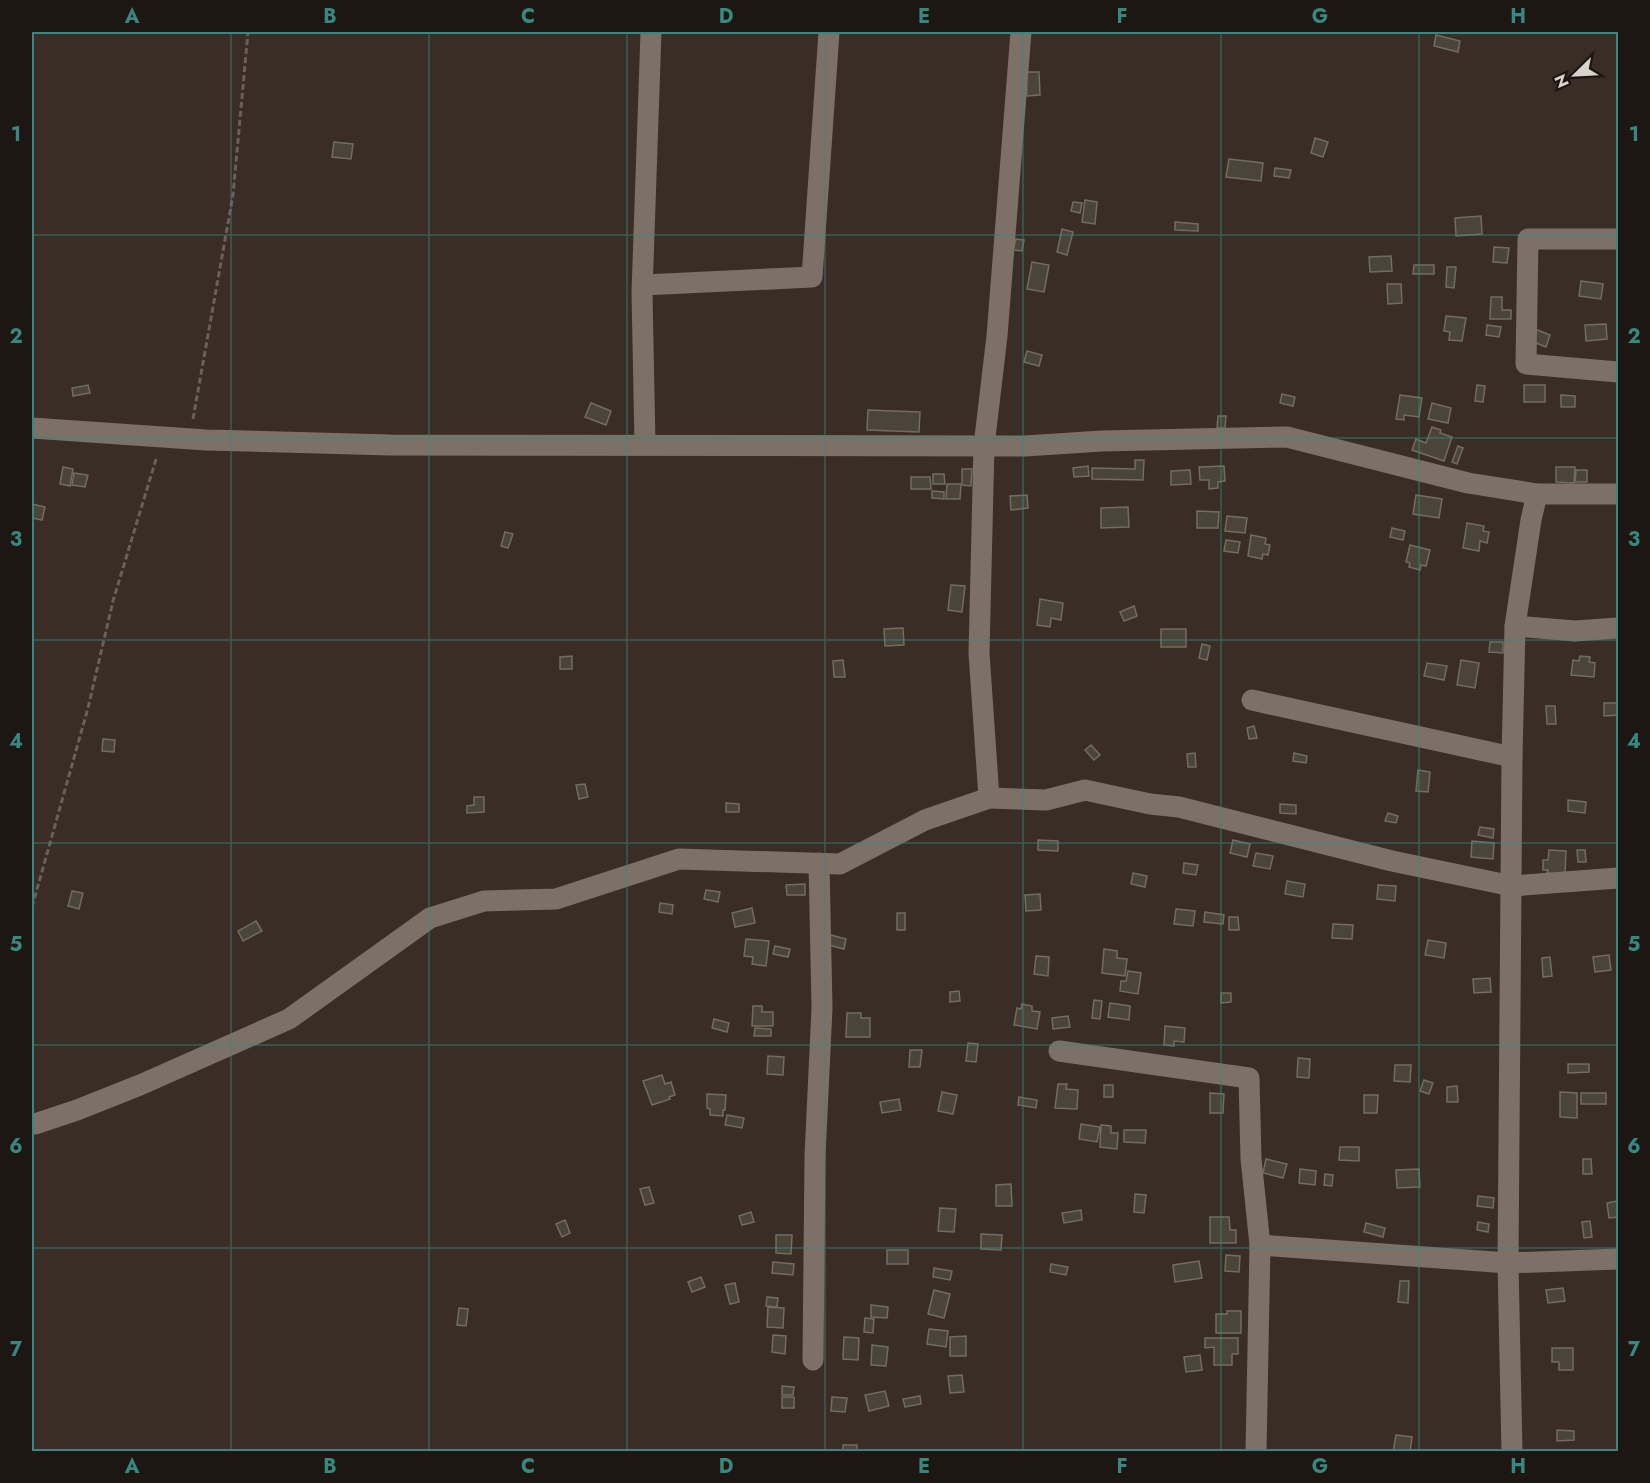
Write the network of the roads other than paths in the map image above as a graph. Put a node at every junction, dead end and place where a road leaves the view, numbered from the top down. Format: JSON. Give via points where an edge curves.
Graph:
{"nodes":[{"id":1,"x":651,"y":32,"type":"edge"},
{"id":2,"x":830,"y":32,"type":"edge"},
{"id":3,"x":1021,"y":32,"type":"edge"},
{"id":4,"x":1618,"y":239,"type":"edge"},
{"id":5,"x":643,"y":285,"type":"junction"},
{"id":6,"x":1618,"y":372,"type":"edge"},
{"id":7,"x":32,"y":428,"type":"edge"},
{"id":8,"x":645,"y":445,"type":"junction"},
{"id":9,"x":984,"y":446,"type":"junction"},
{"id":10,"x":1537,"y":494,"type":"junction"},
{"id":11,"x":1618,"y":494,"type":"edge"},
{"id":12,"x":1515,"y":626,"type":"junction"},
{"id":13,"x":1618,"y":628,"type":"edge"},
{"id":14,"x":1252,"y":700,"type":"dead end"},
{"id":15,"x":1512,"y":757,"type":"junction"},
{"id":16,"x":988,"y":798,"type":"junction"},
{"id":17,"x":819,"y":863,"type":"junction"},
{"id":18,"x":1618,"y":878,"type":"edge"},
{"id":19,"x":1512,"y":886,"type":"junction"},
{"id":20,"x":1059,"y":1051,"type":"dead end"},
{"id":21,"x":32,"y":1123,"type":"edge"},
{"id":22,"x":1260,"y":1245,"type":"junction"},
{"id":23,"x":1618,"y":1259,"type":"edge"},
{"id":24,"x":1508,"y":1263,"type":"junction"},
{"id":25,"x":813,"y":1360,"type":"dead end"},
{"id":26,"x":1256,"y":1452,"type":"edge"},
{"id":27,"x":1512,"y":1452,"type":"edge"}],
"edges":[{"from":1,"to":5,"type":"street"},
{"from":2,"to":5,"type":"street","via":[[812,277]]},
{"from":3,"to":9,"type":"street","via":[[997,336]]},
{"from":4,"to":6,"type":"street","via":[[1528,239],[1526,364]]},
{"from":5,"to":8,"type":"street"},
{"from":7,"to":8,"type":"street","via":[[189,439],[390,445]]},
{"from":8,"to":9,"type":"street"},
{"from":9,"to":10,"type":"street","via":[[1287,437],[1468,483]]},
{"from":9,"to":16,"type":"street","via":[[979,652]]},
{"from":10,"to":11,"type":"street"},
{"from":10,"to":12,"type":"street"},
{"from":12,"to":13,"type":"street","via":[[1575,631]]},
{"from":12,"to":15,"type":"street"},
{"from":14,"to":15,"type":"street"},
{"from":15,"to":19,"type":"street"},
{"from":16,"to":17,"type":"street","via":[[925,820],[840,864]]},
{"from":16,"to":19,"type":"street","via":[[1046,800],[1085,790],[1179,807],[1392,861]]},
{"from":17,"to":21,"type":"street","via":[[680,859],[556,899],[484,901],[430,918],[289,1019],[141,1085]]},
{"from":17,"to":25,"type":"street","via":[[822,1008],[815,1156]]},
{"from":18,"to":19,"type":"street"},
{"from":19,"to":24,"type":"street"},
{"from":20,"to":22,"type":"street","via":[[1249,1078],[1251,1159]]},
{"from":22,"to":24,"type":"street"},
{"from":22,"to":26,"type":"street"},
{"from":23,"to":24,"type":"street"},
{"from":24,"to":27,"type":"street"}]}
